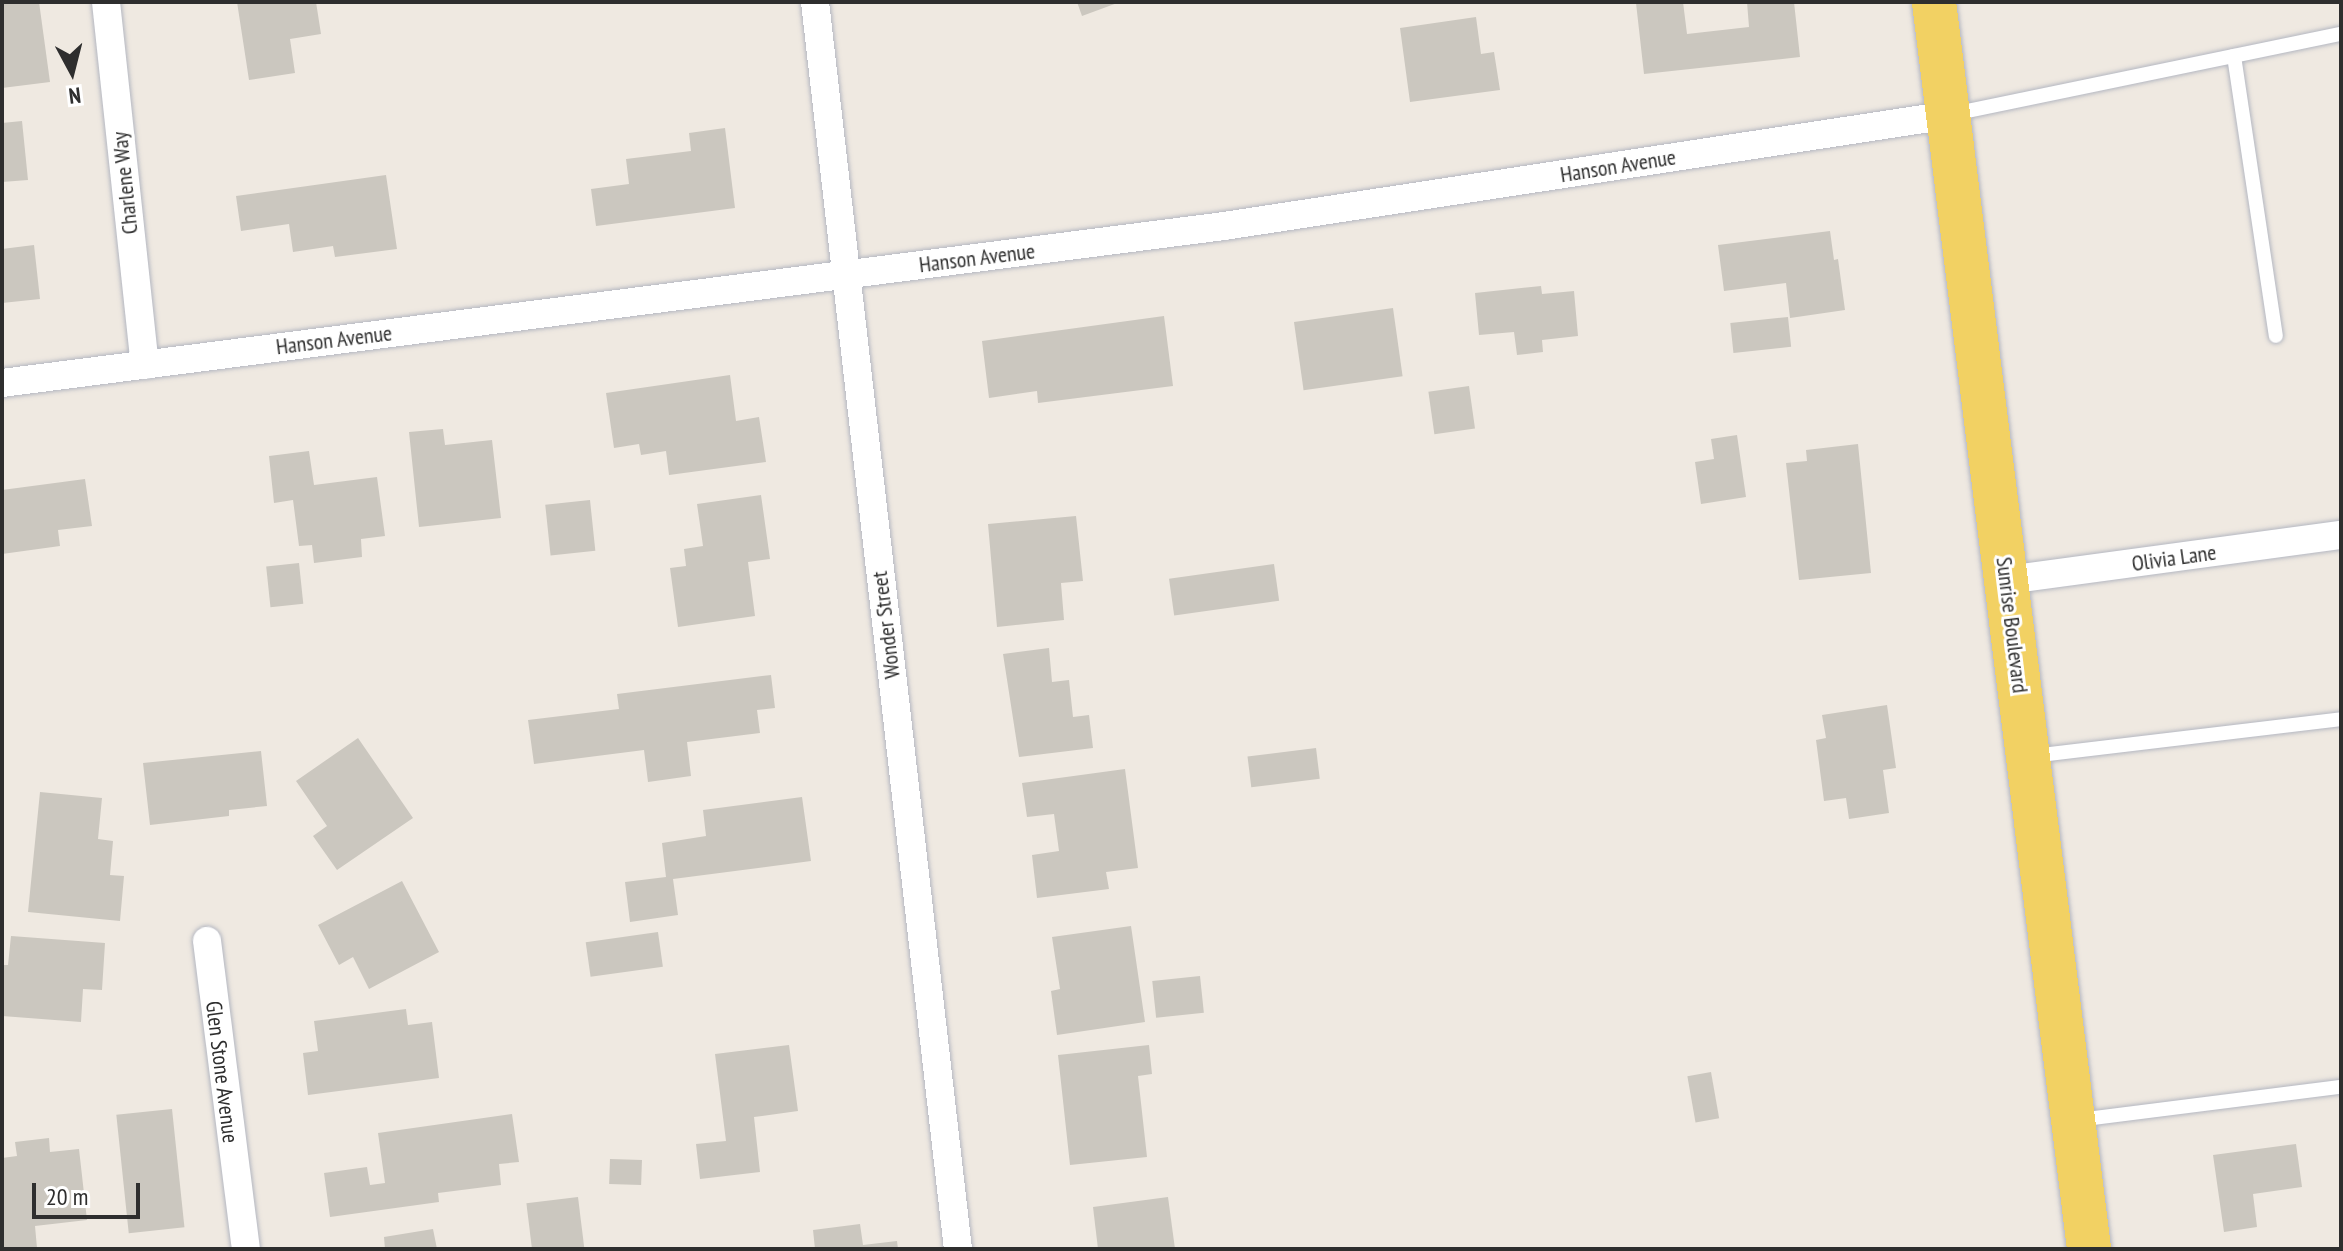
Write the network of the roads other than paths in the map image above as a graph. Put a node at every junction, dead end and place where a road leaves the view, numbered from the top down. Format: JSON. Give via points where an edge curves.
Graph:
{"nodes":[{"id":1,"x":106,"y":2,"type":"edge"},
{"id":2,"x":815,"y":2,"type":"edge"},
{"id":3,"x":1934,"y":2,"type":"edge"},
{"id":4,"x":2341,"y":34,"type":"edge"},
{"id":5,"x":2234,"y":56,"type":"junction"},
{"id":6,"x":1949,"y":115,"type":"junction"},
{"id":7,"x":846,"y":275,"type":"junction"},
{"id":8,"x":2276,"y":336,"type":"dead end"},
{"id":9,"x":145,"y":365,"type":"junction"},
{"id":10,"x":2,"y":383,"type":"edge"},
{"id":11,"x":2341,"y":535,"type":"edge"},
{"id":12,"x":2007,"y":580,"type":"junction"},
{"id":13,"x":2341,"y":719,"type":"edge"},
{"id":14,"x":2028,"y":757,"type":"junction"},
{"id":15,"x":207,"y":941,"type":"dead end"},
{"id":16,"x":2341,"y":1087,"type":"edge"},
{"id":17,"x":2074,"y":1121,"type":"junction"},
{"id":18,"x":246,"y":1249,"type":"edge"},
{"id":19,"x":958,"y":1249,"type":"edge"},
{"id":20,"x":2089,"y":1249,"type":"edge"}],
"edges":[{"from":1,"to":9,"type":"street","name":"Charlene Way"},
{"from":2,"to":7,"type":"street","name":"Wonder Street"},
{"from":3,"to":6,"type":"main road","name":"Sunrise Boulevard"},
{"from":4,"to":5,"type":"lane"},
{"from":5,"to":6,"type":"lane"},
{"from":5,"to":8,"type":"lane"},
{"from":6,"to":7,"type":"street","name":"Hanson Avenue","via":[[1224,226]]},
{"from":6,"to":12,"type":"main road","name":"Sunrise Boulevard"},
{"from":7,"to":9,"type":"street","name":"Hanson Avenue"},
{"from":7,"to":19,"type":"street","name":"Wonder Street"},
{"from":9,"to":10,"type":"street","name":"Hanson Avenue"},
{"from":11,"to":12,"type":"street","name":"Olivia Lane"},
{"from":12,"to":14,"type":"main road","name":"Sunrise Boulevard"},
{"from":13,"to":14,"type":"lane"},
{"from":14,"to":17,"type":"main road","name":"Sunrise Boulevard"},
{"from":15,"to":18,"type":"street","name":"Glen Stone Avenue"},
{"from":16,"to":17,"type":"lane"},
{"from":17,"to":20,"type":"main road","name":"Sunrise Boulevard"}]}
